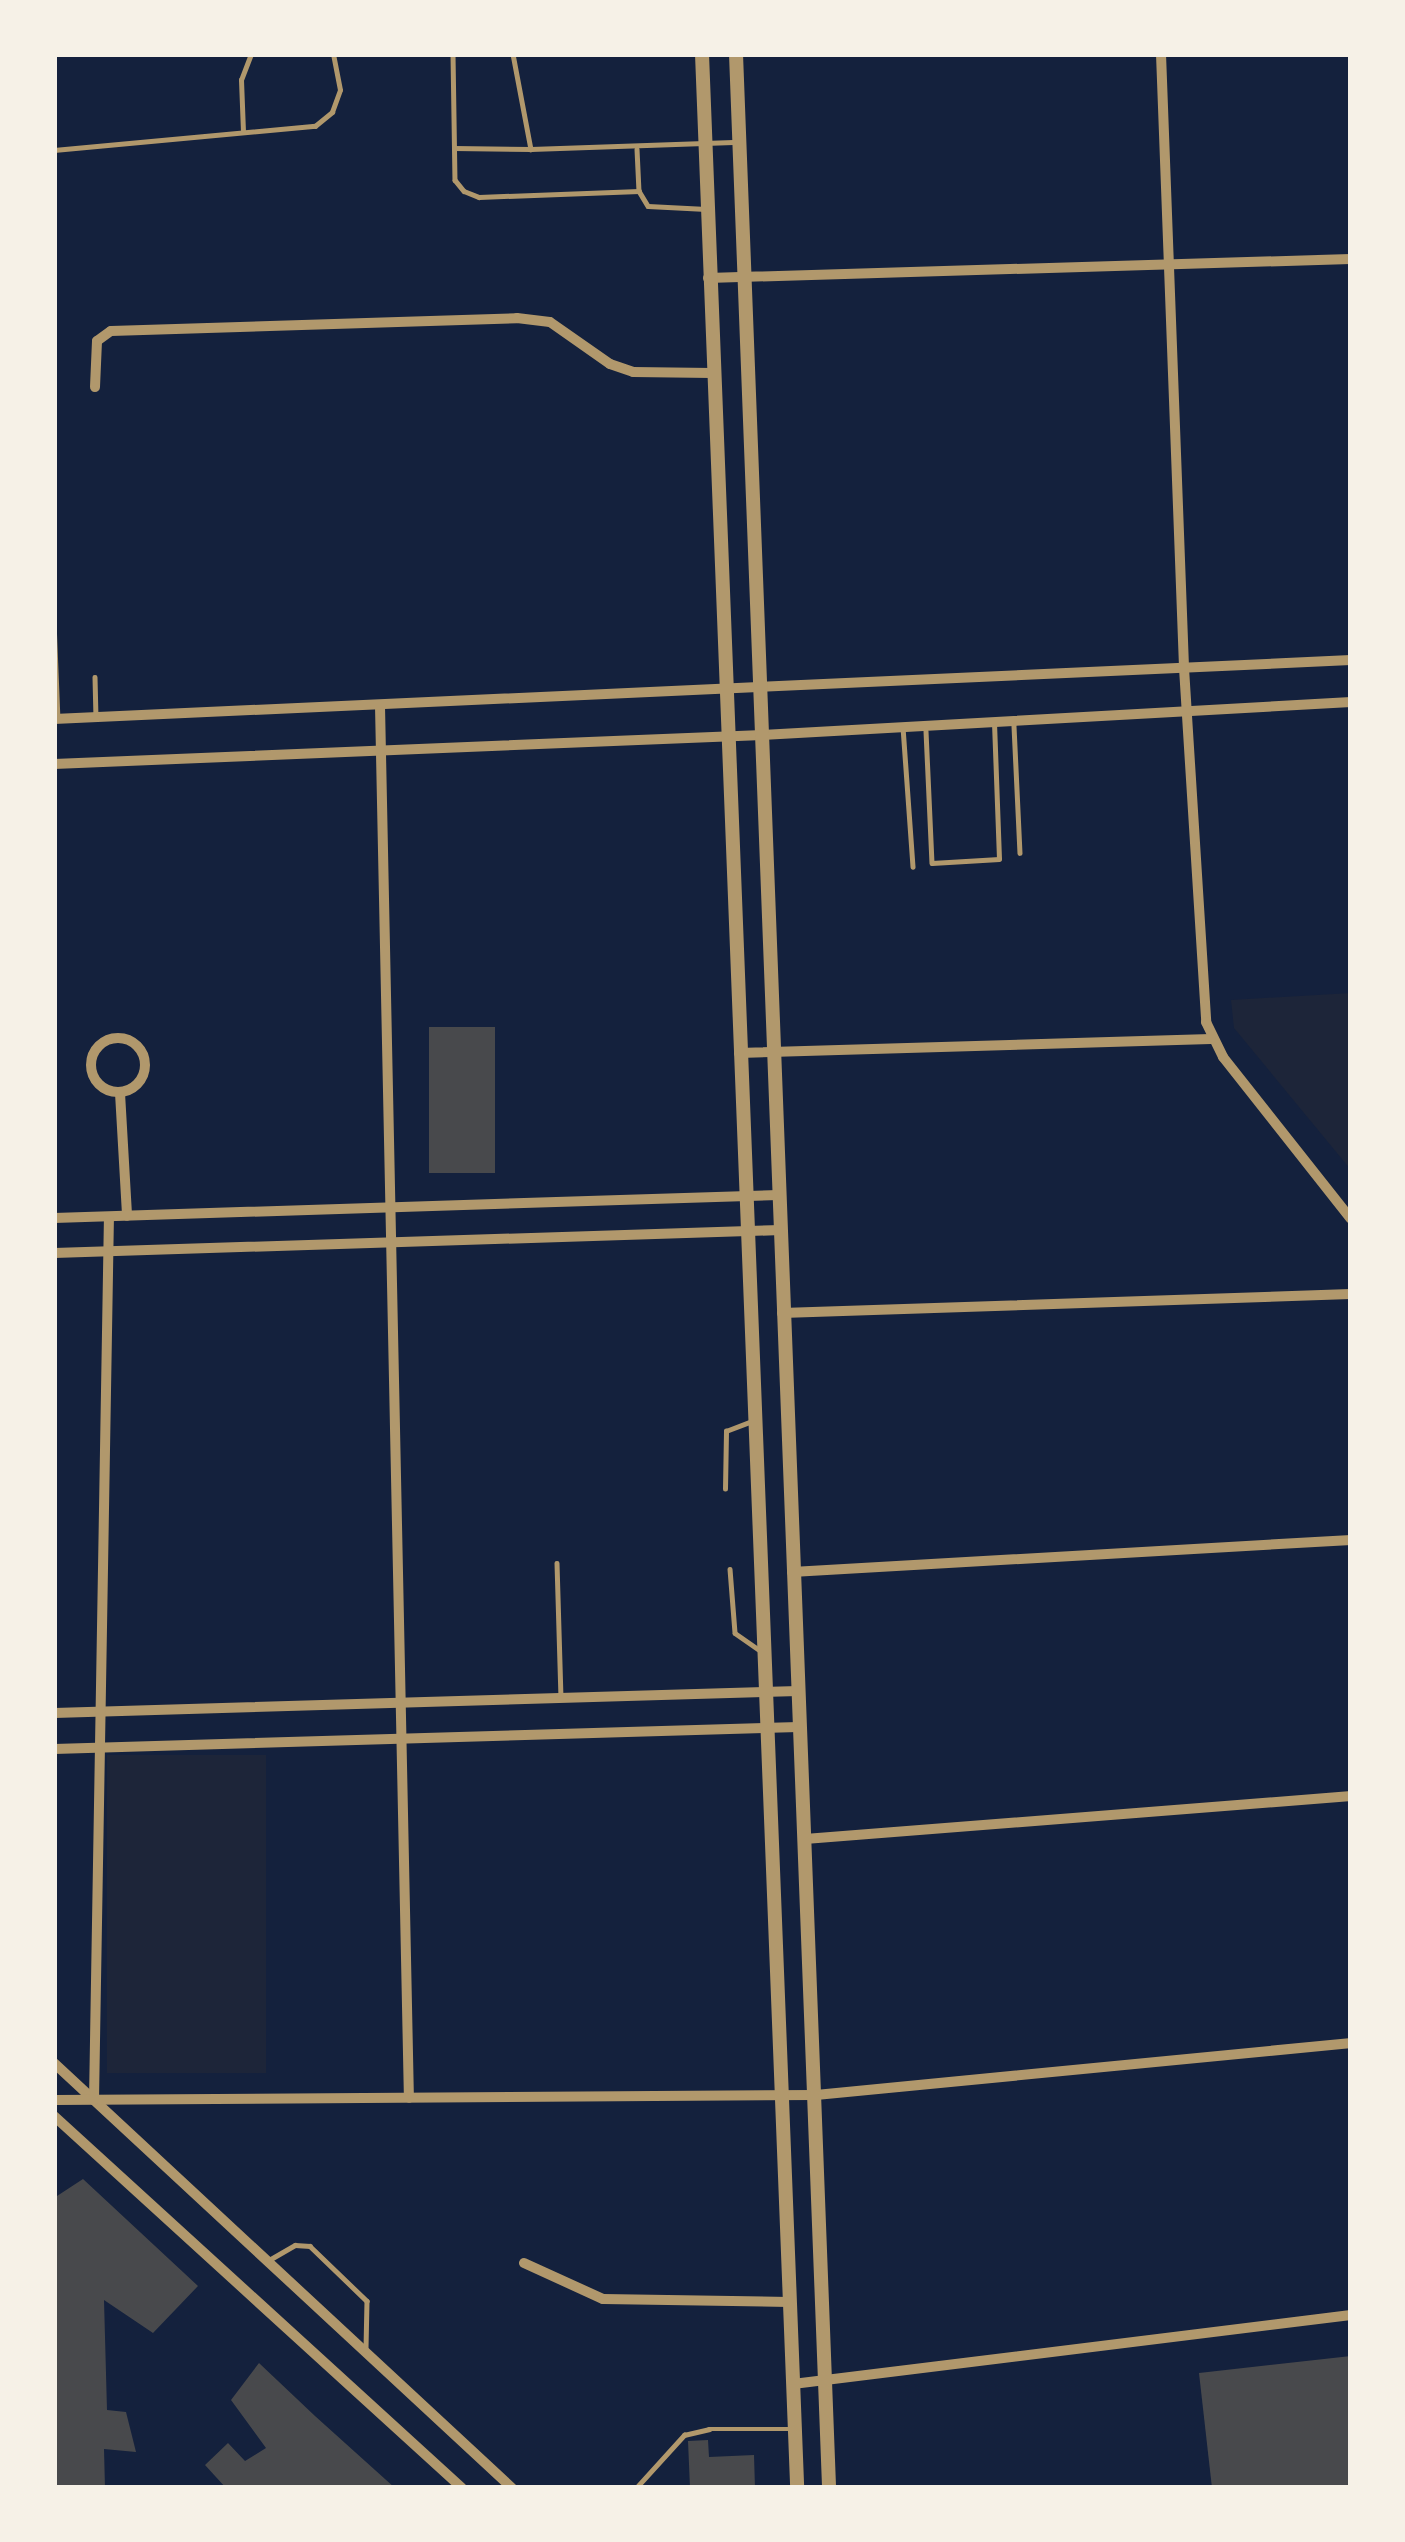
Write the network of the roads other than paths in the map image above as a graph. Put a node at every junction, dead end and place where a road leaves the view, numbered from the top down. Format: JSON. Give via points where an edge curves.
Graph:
{"nodes":[{"id":1,"x":250,"y":54,"type":"edge"},
{"id":2,"x":333,"y":54,"type":"edge"},
{"id":3,"x":453,"y":54,"type":"edge"},
{"id":4,"x":513,"y":54,"type":"edge"},
{"id":5,"x":702,"y":54,"type":"edge"},
{"id":6,"x":736,"y":54,"type":"edge"},
{"id":7,"x":1161,"y":54,"type":"edge"},
{"id":8,"x":243,"y":132,"type":"junction"},
{"id":9,"x":704,"y":141,"type":"junction"},
{"id":10,"x":739,"y":142,"type":"junction"},
{"id":11,"x":454,"y":148,"type":"junction"},
{"id":12,"x":638,"y":148,"type":"junction"},
{"id":13,"x":531,"y":149,"type":"junction"},
{"id":14,"x":54,"y":150,"type":"edge"},
{"id":15,"x":639,"y":191,"type":"junction"},
{"id":16,"x":706,"y":208,"type":"junction"},
{"id":17,"x":1351,"y":259,"type":"edge"},
{"id":18,"x":1169,"y":263,"type":"junction"},
{"id":19,"x":744,"y":277,"type":"junction"},
{"id":20,"x":709,"y":278,"type":"junction"},
{"id":21,"x":712,"y":373,"type":"junction"},
{"id":22,"x":95,"y":387,"type":"dead end"},
{"id":23,"x":54,"y":621,"type":"edge"},
{"id":24,"x":1351,"y":659,"type":"edge"},
{"id":25,"x":1184,"y":668,"type":"junction"},
{"id":26,"x":95,"y":677,"type":"dead end"},
{"id":27,"x":759,"y":691,"type":"junction"},
{"id":28,"x":725,"y":692,"type":"junction"},
{"id":29,"x":1351,"y":702,"type":"edge"},
{"id":30,"x":380,"y":706,"type":"junction"},
{"id":31,"x":1186,"y":711,"type":"junction"},
{"id":32,"x":96,"y":718,"type":"junction"},
{"id":33,"x":56,"y":719,"type":"edge"},
{"id":34,"x":1013,"y":720,"type":"junction"},
{"id":35,"x":994,"y":722,"type":"junction"},
{"id":36,"x":926,"y":726,"type":"junction"},
{"id":37,"x":903,"y":727,"type":"junction"},
{"id":38,"x":762,"y":735,"type":"junction"},
{"id":39,"x":727,"y":736,"type":"junction"},
{"id":40,"x":381,"y":751,"type":"junction"},
{"id":41,"x":54,"y":764,"type":"edge"},
{"id":42,"x":1020,"y":853,"type":"dead end"},
{"id":43,"x":914,"y":867,"type":"dead end"},
{"id":44,"x":1211,"y":1039,"type":"junction"},
{"id":45,"x":774,"y":1052,"type":"junction"},
{"id":46,"x":739,"y":1053,"type":"junction"},
{"id":47,"x":120,"y":1093,"type":"junction"},
{"id":48,"x":779,"y":1196,"type":"junction"},
{"id":49,"x":745,"y":1197,"type":"junction"},
{"id":50,"x":391,"y":1208,"type":"junction"},
{"id":51,"x":109,"y":1216,"type":"junction"},
{"id":52,"x":127,"y":1216,"type":"junction"},
{"id":53,"x":54,"y":1218,"type":"edge"},
{"id":54,"x":1351,"y":1219,"type":"edge"},
{"id":55,"x":781,"y":1230,"type":"junction"},
{"id":56,"x":746,"y":1232,"type":"junction"},
{"id":57,"x":391,"y":1242,"type":"junction"},
{"id":58,"x":108,"y":1251,"type":"junction"},
{"id":59,"x":54,"y":1252,"type":"edge"},
{"id":60,"x":1351,"y":1294,"type":"edge"},
{"id":61,"x":782,"y":1312,"type":"junction"},
{"id":62,"x":754,"y":1420,"type":"junction"},
{"id":63,"x":725,"y":1489,"type":"dead end"},
{"id":64,"x":1351,"y":1540,"type":"edge"},
{"id":65,"x":557,"y":1563,"type":"dead end"},
{"id":66,"x":730,"y":1570,"type":"dead end"},
{"id":67,"x":792,"y":1572,"type":"junction"},
{"id":68,"x":764,"y":1652,"type":"junction"},
{"id":69,"x":799,"y":1691,"type":"junction"},
{"id":70,"x":765,"y":1692,"type":"junction"},
{"id":71,"x":561,"y":1699,"type":"junction"},
{"id":72,"x":401,"y":1704,"type":"junction"},
{"id":73,"x":97,"y":1712,"type":"junction"},
{"id":74,"x":54,"y":1713,"type":"edge"},
{"id":75,"x":799,"y":1727,"type":"junction"},
{"id":76,"x":766,"y":1728,"type":"junction"},
{"id":77,"x":402,"y":1740,"type":"junction"},
{"id":78,"x":97,"y":1748,"type":"junction"},
{"id":79,"x":54,"y":1749,"type":"edge"},
{"id":80,"x":1351,"y":1796,"type":"edge"},
{"id":81,"x":805,"y":1839,"type":"junction"},
{"id":82,"x":1351,"y":2043,"type":"edge"},
{"id":83,"x":54,"y":2062,"type":"edge"},
{"id":84,"x":816,"y":2095,"type":"junction"},
{"id":85,"x":781,"y":2096,"type":"junction"},
{"id":86,"x":409,"y":2098,"type":"junction"},
{"id":87,"x":54,"y":2100,"type":"edge"},
{"id":88,"x":94,"y":2100,"type":"junction"},
{"id":89,"x":54,"y":2116,"type":"edge"},
{"id":90,"x":269,"y":2260,"type":"junction"},
{"id":91,"x":524,"y":2263,"type":"dead end"},
{"id":92,"x":790,"y":2302,"type":"junction"},
{"id":93,"x":1351,"y":2314,"type":"edge"},
{"id":94,"x":366,"y":2350,"type":"junction"},
{"id":95,"x":825,"y":2380,"type":"junction"},
{"id":96,"x":793,"y":2384,"type":"junction"},
{"id":97,"x":795,"y":2429,"type":"junction"},
{"id":98,"x":462,"y":2488,"type":"edge"},
{"id":99,"x":512,"y":2488,"type":"edge"},
{"id":100,"x":636,"y":2488,"type":"edge"},
{"id":101,"x":797,"y":2488,"type":"edge"},
{"id":102,"x":829,"y":2488,"type":"edge"}],
"edges":[{"from":1,"to":8,"type":"lane","via":[[241,80]]},
{"from":2,"to":8,"type":"lane","via":[[340,90],[332,112],[315,126]]},
{"from":3,"to":11,"type":"lane"},
{"from":4,"to":13,"type":"lane"},
{"from":5,"to":9,"type":"street"},
{"from":6,"to":10,"type":"street"},
{"from":7,"to":18,"type":"street"},
{"from":8,"to":14,"type":"lane"},
{"from":9,"to":10,"type":"lane"},
{"from":9,"to":12,"type":"lane"},
{"from":9,"to":16,"type":"street"},
{"from":10,"to":19,"type":"street"},
{"from":11,"to":13,"type":"lane"},
{"from":11,"to":15,"type":"lane","via":[[455,180],[479,197]]},
{"from":12,"to":13,"type":"lane"},
{"from":12,"to":15,"type":"lane"},
{"from":15,"to":16,"type":"lane","via":[[656,208]]},
{"from":16,"to":20,"type":"street"},
{"from":17,"to":18,"type":"street"},
{"from":18,"to":19,"type":"street"},
{"from":18,"to":25,"type":"street"},
{"from":19,"to":20,"type":"street"},
{"from":19,"to":27,"type":"street"},
{"from":20,"to":21,"type":"street"},
{"from":21,"to":22,"type":"street","via":[[634,372],[550,322],[517,318],[111,331],[97,340]]},
{"from":21,"to":28,"type":"street"},
{"from":23,"to":33,"type":"lane"},
{"from":24,"to":25,"type":"street"},
{"from":25,"to":27,"type":"street"},
{"from":25,"to":31,"type":"street"},
{"from":26,"to":32,"type":"lane"},
{"from":27,"to":28,"type":"street"},
{"from":27,"to":38,"type":"street"},
{"from":28,"to":30,"type":"street"},
{"from":28,"to":39,"type":"street"},
{"from":29,"to":31,"type":"street"},
{"from":30,"to":32,"type":"street"},
{"from":30,"to":40,"type":"street"},
{"from":31,"to":34,"type":"street"},
{"from":31,"to":44,"type":"street"},
{"from":32,"to":33,"type":"street"},
{"from":34,"to":35,"type":"street"},
{"from":34,"to":42,"type":"lane"},
{"from":35,"to":36,"type":"street"},
{"from":35,"to":36,"type":"lane","via":[[999,859],[932,862]]},
{"from":36,"to":37,"type":"street"},
{"from":37,"to":38,"type":"street"},
{"from":37,"to":43,"type":"lane"},
{"from":38,"to":39,"type":"street"},
{"from":38,"to":45,"type":"street"},
{"from":39,"to":40,"type":"street"},
{"from":39,"to":46,"type":"street"},
{"from":40,"to":41,"type":"street"},
{"from":40,"to":50,"type":"street"},
{"from":44,"to":45,"type":"street"},
{"from":44,"to":54,"type":"street"},
{"from":45,"to":46,"type":"street"},
{"from":45,"to":48,"type":"street"},
{"from":46,"to":49,"type":"street"},
{"from":47,"to":47,"type":"street","via":[[106,1090],[90,1067],[93,1053],[117,1038],[141,1050],[146,1064],[134,1089]]},
{"from":47,"to":52,"type":"street"},
{"from":48,"to":49,"type":"street"},
{"from":48,"to":55,"type":"street"},
{"from":49,"to":50,"type":"street"},
{"from":49,"to":56,"type":"street"},
{"from":50,"to":52,"type":"street"},
{"from":50,"to":57,"type":"street"},
{"from":51,"to":52,"type":"street"},
{"from":51,"to":53,"type":"street"},
{"from":51,"to":58,"type":"street"},
{"from":55,"to":56,"type":"street"},
{"from":55,"to":61,"type":"street"},
{"from":56,"to":57,"type":"street"},
{"from":56,"to":62,"type":"street"},
{"from":57,"to":58,"type":"street"},
{"from":57,"to":72,"type":"street"},
{"from":58,"to":59,"type":"street"},
{"from":58,"to":73,"type":"street"},
{"from":60,"to":61,"type":"street"},
{"from":61,"to":67,"type":"street"},
{"from":62,"to":63,"type":"lane","via":[[726,1431]]},
{"from":62,"to":68,"type":"street"},
{"from":64,"to":67,"type":"street"},
{"from":65,"to":71,"type":"lane"},
{"from":66,"to":68,"type":"lane","via":[[735,1633]]},
{"from":67,"to":69,"type":"street"},
{"from":68,"to":70,"type":"street"},
{"from":69,"to":70,"type":"street"},
{"from":69,"to":75,"type":"street"},
{"from":70,"to":71,"type":"street"},
{"from":70,"to":76,"type":"street"},
{"from":71,"to":72,"type":"street"},
{"from":72,"to":73,"type":"street"},
{"from":72,"to":77,"type":"street"},
{"from":73,"to":74,"type":"street"},
{"from":73,"to":78,"type":"street"},
{"from":75,"to":76,"type":"street"},
{"from":75,"to":81,"type":"street"},
{"from":76,"to":77,"type":"street"},
{"from":76,"to":85,"type":"street"},
{"from":77,"to":78,"type":"street"},
{"from":77,"to":86,"type":"street"},
{"from":78,"to":79,"type":"street"},
{"from":78,"to":88,"type":"street"},
{"from":80,"to":81,"type":"street"},
{"from":81,"to":84,"type":"street"},
{"from":82,"to":84,"type":"street"},
{"from":83,"to":88,"type":"street"},
{"from":84,"to":85,"type":"street"},
{"from":84,"to":95,"type":"street"},
{"from":85,"to":86,"type":"street"},
{"from":85,"to":92,"type":"street"},
{"from":86,"to":88,"type":"street"},
{"from":87,"to":88,"type":"street"},
{"from":88,"to":90,"type":"street"},
{"from":89,"to":98,"type":"street"},
{"from":90,"to":94,"type":"street"},
{"from":90,"to":94,"type":"lane","via":[[310,2246],[367,2301]]},
{"from":91,"to":92,"type":"street","via":[[603,2300]]},
{"from":92,"to":96,"type":"street"},
{"from":93,"to":95,"type":"street"},
{"from":94,"to":99,"type":"street"},
{"from":95,"to":96,"type":"street"},
{"from":95,"to":102,"type":"street"},
{"from":96,"to":97,"type":"street"},
{"from":97,"to":100,"type":"lane","via":[[684,2435]]},
{"from":97,"to":101,"type":"street"}]}
